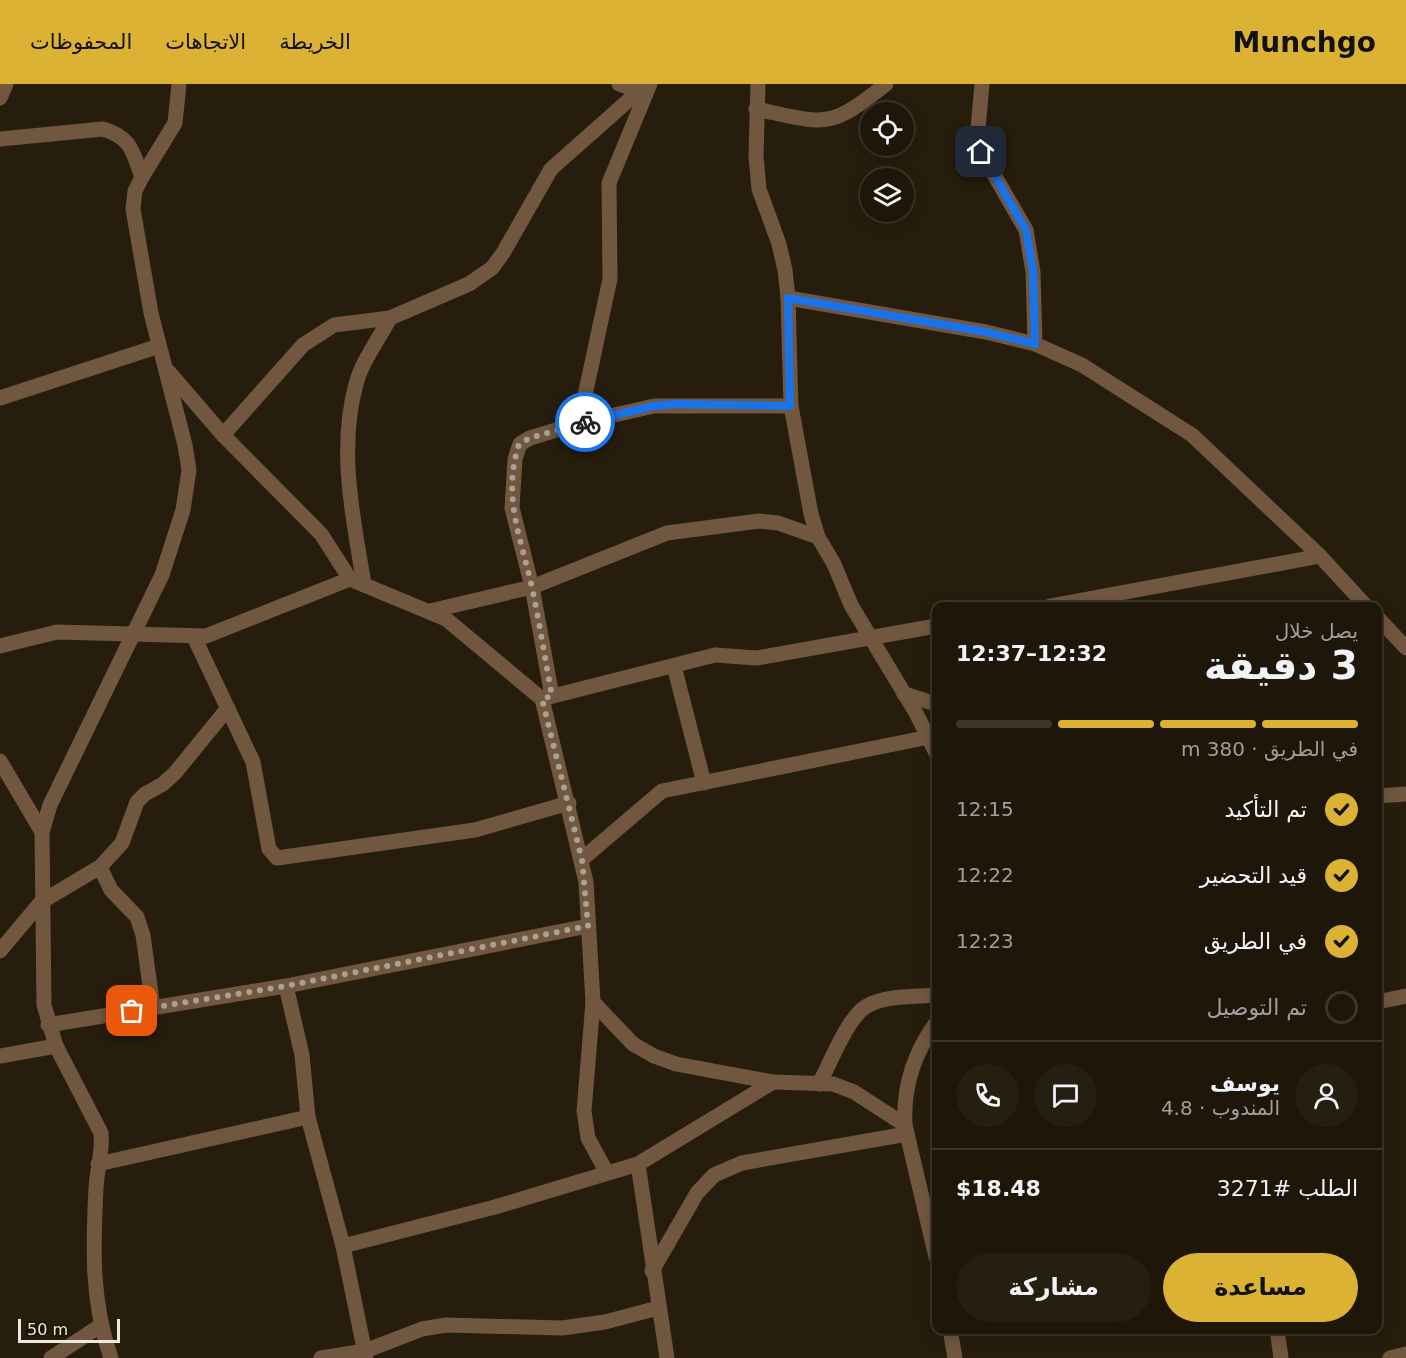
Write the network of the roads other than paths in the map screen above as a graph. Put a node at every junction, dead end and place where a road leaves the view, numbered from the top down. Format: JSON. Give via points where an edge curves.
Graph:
{"nodes":[{"id":1,"x":6,"y":84,"type":"edge"},
{"id":2,"x":179,"y":84,"type":"edge"},
{"id":3,"x":619,"y":84,"type":"edge"},
{"id":4,"x":758,"y":84,"type":"edge"},
{"id":5,"x":886,"y":84,"type":"edge"},
{"id":6,"x":982,"y":84,"type":"edge"},
{"id":7,"x":645,"y":86,"type":"edge"},
{"id":8,"x":0,"y":98,"type":"edge"},
{"id":9,"x":756,"y":109,"type":"junction"},
{"id":10,"x":0,"y":139,"type":"edge"},
{"id":11,"x":142,"y":177,"type":"junction"},
{"id":12,"x":788,"y":298,"type":"junction"},
{"id":13,"x":390,"y":318,"type":"junction"},
{"id":14,"x":1035,"y":344,"type":"junction"},
{"id":15,"x":159,"y":346,"type":"junction"},
{"id":16,"x":164,"y":366,"type":"junction"},
{"id":17,"x":0,"y":398,"type":"edge"},
{"id":18,"x":790,"y":406,"type":"junction"},
{"id":19,"x":579,"y":423,"type":"junction"},
{"id":20,"x":223,"y":435,"type":"junction"},
{"id":21,"x":818,"y":537,"type":"junction"},
{"id":22,"x":1320,"y":556,"type":"junction"},
{"id":23,"x":357,"y":582,"type":"junction"},
{"id":24,"x":532,"y":587,"type":"junction"},
{"id":25,"x":1072,"y":602,"type":"edge"},
{"id":26,"x":1362,"y":602,"type":"edge"},
{"id":27,"x":430,"y":611,"type":"junction"},
{"id":28,"x":1382,"y":622,"type":"edge"},
{"id":29,"x":932,"y":627,"type":"edge"},
{"id":30,"x":131,"y":635,"type":"junction"},
{"id":31,"x":194,"y":637,"type":"junction"},
{"id":32,"x":871,"y":639,"type":"junction"},
{"id":33,"x":0,"y":646,"type":"edge"},
{"id":34,"x":1406,"y":648,"type":"edge"},
{"id":35,"x":674,"y":666,"type":"junction"},
{"id":36,"x":904,"y":694,"type":"junction"},
{"id":37,"x":547,"y":698,"type":"junction"},
{"id":38,"x":932,"y":703,"type":"edge"},
{"id":39,"x":228,"y":708,"type":"junction"},
{"id":40,"x":929,"y":737,"type":"junction"},
{"id":41,"x":932,"y":744,"type":"edge"},
{"id":42,"x":0,"y":761,"type":"edge"},
{"id":43,"x":704,"y":783,"type":"junction"},
{"id":44,"x":1406,"y":794,"type":"edge"},
{"id":45,"x":1382,"y":796,"type":"edge"},
{"id":46,"x":569,"y":802,"type":"junction"},
{"id":47,"x":42,"y":832,"type":"junction"},
{"id":48,"x":582,"y":860,"type":"junction"},
{"id":49,"x":100,"y":867,"type":"junction"},
{"id":50,"x":41,"y":902,"type":"junction"},
{"id":51,"x":588,"y":926,"type":"junction"},
{"id":52,"x":0,"y":951,"type":"edge"},
{"id":53,"x":286,"y":986,"type":"junction"},
{"id":54,"x":932,"y":995,"type":"edge"},
{"id":55,"x":1406,"y":996,"type":"edge"},
{"id":56,"x":1382,"y":1001,"type":"edge"},
{"id":57,"x":594,"y":1002,"type":"junction"},
{"id":58,"x":153,"y":1008,"type":"junction"},
{"id":59,"x":48,"y":1025,"type":"junction"},
{"id":60,"x":932,"y":1028,"type":"edge"},
{"id":61,"x":56,"y":1046,"type":"junction"},
{"id":62,"x":0,"y":1056,"type":"edge"},
{"id":63,"x":773,"y":1082,"type":"junction"},
{"id":64,"x":819,"y":1084,"type":"junction"},
{"id":65,"x":308,"y":1117,"type":"junction"},
{"id":66,"x":906,"y":1129,"type":"junction"},
{"id":67,"x":98,"y":1164,"type":"junction"},
{"id":68,"x":638,"y":1164,"type":"junction"},
{"id":69,"x":608,"y":1173,"type":"junction"},
{"id":70,"x":932,"y":1237,"type":"edge"},
{"id":71,"x":343,"y":1246,"type":"junction"},
{"id":72,"x":652,"y":1271,"type":"junction"},
{"id":73,"x":658,"y":1308,"type":"junction"},
{"id":74,"x":100,"y":1326,"type":"junction"},
{"id":75,"x":951,"y":1334,"type":"edge"},
{"id":76,"x":1278,"y":1334,"type":"edge"},
{"id":77,"x":366,"y":1354,"type":"edge"},
{"id":78,"x":1406,"y":1354,"type":"edge"},
{"id":79,"x":51,"y":1358,"type":"edge"},
{"id":80,"x":111,"y":1358,"type":"edge"},
{"id":81,"x":321,"y":1358,"type":"edge"},
{"id":82,"x":667,"y":1358,"type":"edge"},
{"id":83,"x":955,"y":1358,"type":"edge"},
{"id":84,"x":1281,"y":1358,"type":"edge"},
{"id":85,"x":1390,"y":1358,"type":"edge"}],
"edges":[{"from":1,"to":8,"type":"street"},
{"from":2,"to":11,"type":"street","via":[[175,123]]},
{"from":3,"to":7,"type":"street"},
{"from":4,"to":9,"type":"street"},
{"from":5,"to":9,"type":"street","via":[[853,111],[830,121],[811,121]]},
{"from":6,"to":14,"type":"street","via":[[978,129],[981,152],[1026,230],[1033,272]]},
{"from":7,"to":13,"type":"street","via":[[551,169],[492,267],[469,284]]},
{"from":7,"to":19,"type":"street","via":[[609,183],[610,279]]},
{"from":9,"to":12,"type":"street","via":[[759,189],[779,244]]},
{"from":10,"to":11,"type":"street","via":[[103,129],[128,141]]},
{"from":11,"to":15,"type":"street","via":[[133,209]]},
{"from":12,"to":14,"type":"street"},
{"from":12,"to":18,"type":"street"},
{"from":13,"to":20,"type":"street","via":[[334,325],[318,334],[303,345]]},
{"from":13,"to":23,"type":"street","via":[[357,381],[348,423],[347,466]]},
{"from":14,"to":22,"type":"street","via":[[1082,365],[1192,435]]},
{"from":15,"to":16,"type":"street"},
{"from":15,"to":17,"type":"street"},
{"from":16,"to":20,"type":"street"},
{"from":16,"to":30,"type":"street","via":[[189,470],[173,544],[162,575]]},
{"from":18,"to":19,"type":"street","via":[[674,404]]},
{"from":18,"to":21,"type":"street"},
{"from":19,"to":24,"type":"street","via":[[519,444],[514,459],[512,508]]},
{"from":20,"to":23,"type":"street","via":[[321,534]]},
{"from":21,"to":24,"type":"street","via":[[778,523],[759,521],[668,533]]},
{"from":21,"to":32,"type":"street"},
{"from":22,"to":25,"type":"street"},
{"from":22,"to":26,"type":"street"},
{"from":23,"to":27,"type":"street"},
{"from":23,"to":31,"type":"street","via":[[218,633]]},
{"from":24,"to":27,"type":"street"},
{"from":24,"to":37,"type":"street"},
{"from":27,"to":37,"type":"street","via":[[446,619]]},
{"from":28,"to":34,"type":"street"},
{"from":29,"to":32,"type":"street"},
{"from":30,"to":31,"type":"street"},
{"from":30,"to":33,"type":"street","via":[[57,632]]},
{"from":30,"to":47,"type":"street","via":[[50,805]]},
{"from":31,"to":39,"type":"street"},
{"from":32,"to":35,"type":"street","via":[[757,658],[715,655]]},
{"from":32,"to":36,"type":"street"},
{"from":35,"to":37,"type":"street"},
{"from":35,"to":43,"type":"street"},
{"from":36,"to":38,"type":"street"},
{"from":36,"to":40,"type":"street"},
{"from":37,"to":46,"type":"street"},
{"from":39,"to":46,"type":"street","via":[[253,762],[269,849],[277,858],[476,830]]},
{"from":39,"to":49,"type":"street","via":[[175,773],[137,802],[122,843]]},
{"from":40,"to":41,"type":"street"},
{"from":40,"to":43,"type":"street"},
{"from":42,"to":47,"type":"street"},
{"from":43,"to":48,"type":"street","via":[[678,786],[656,795]]},
{"from":44,"to":45,"type":"street"},
{"from":46,"to":48,"type":"street"},
{"from":47,"to":50,"type":"street"},
{"from":48,"to":51,"type":"street"},
{"from":49,"to":50,"type":"street"},
{"from":49,"to":58,"type":"street","via":[[111,890],[137,917]]},
{"from":50,"to":52,"type":"street"},
{"from":50,"to":59,"type":"street","via":[[42,982]]},
{"from":51,"to":53,"type":"street"},
{"from":51,"to":57,"type":"street"},
{"from":53,"to":58,"type":"street"},
{"from":53,"to":65,"type":"street","via":[[302,1055]]},
{"from":54,"to":64,"type":"street","via":[[867,1006],[854,1018]]},
{"from":55,"to":56,"type":"street"},
{"from":57,"to":63,"type":"street","via":[[633,1044],[654,1056],[676,1064]]},
{"from":57,"to":69,"type":"street","via":[[584,1111],[588,1138]]},
{"from":58,"to":59,"type":"street"},
{"from":59,"to":61,"type":"street"},
{"from":60,"to":66,"type":"street","via":[[906,1089]]},
{"from":61,"to":62,"type":"street"},
{"from":61,"to":67,"type":"street","via":[[101,1133],[103,1146]]},
{"from":63,"to":64,"type":"street"},
{"from":63,"to":68,"type":"street"},
{"from":64,"to":66,"type":"street","via":[[833,1084],[854,1092]]},
{"from":65,"to":67,"type":"street"},
{"from":65,"to":71,"type":"street"},
{"from":66,"to":70,"type":"street"},
{"from":66,"to":72,"type":"street","via":[[742,1163],[714,1175],[697,1193]]},
{"from":67,"to":74,"type":"street","via":[[92,1251]]},
{"from":68,"to":69,"type":"street"},
{"from":68,"to":72,"type":"street"},
{"from":69,"to":71,"type":"street"},
{"from":71,"to":77,"type":"street"},
{"from":72,"to":73,"type":"street"},
{"from":73,"to":77,"type":"street","via":[[562,1328],[446,1325],[422,1329]]},
{"from":73,"to":82,"type":"street"},
{"from":74,"to":79,"type":"street"},
{"from":74,"to":80,"type":"street"},
{"from":75,"to":83,"type":"street"},
{"from":76,"to":84,"type":"street"},
{"from":77,"to":81,"type":"street"},
{"from":78,"to":85,"type":"street"}]}
